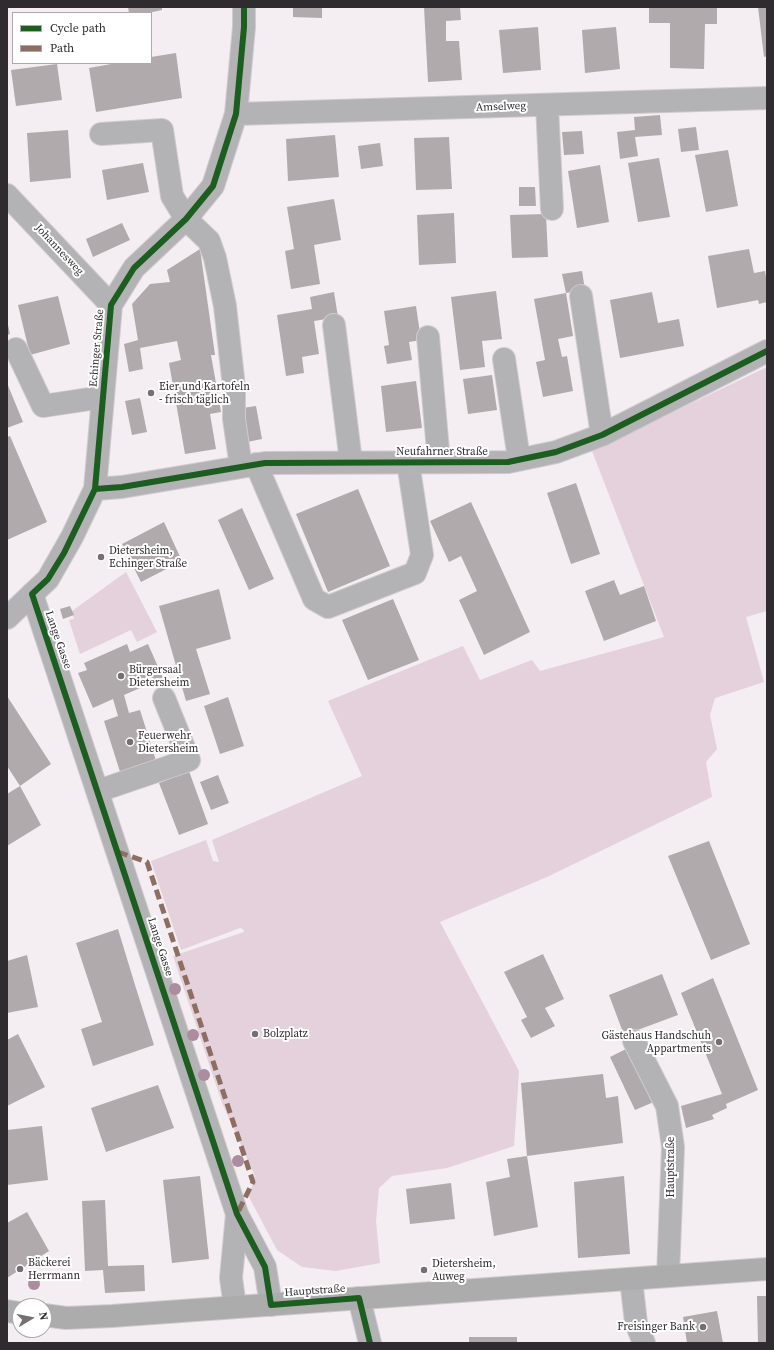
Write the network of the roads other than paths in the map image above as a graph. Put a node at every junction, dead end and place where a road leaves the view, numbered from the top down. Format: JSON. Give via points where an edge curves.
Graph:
{"nodes":[{"id":1,"x":244,"y":7,"type":"edge"},
{"id":2,"x":767,"y":98,"type":"edge"},
{"id":3,"x":547,"y":105,"type":"junction"},
{"id":4,"x":236,"y":114,"type":"junction"},
{"id":5,"x":101,"y":134,"type":"dead end"},
{"id":6,"x":7,"y":195,"type":"edge"},
{"id":7,"x":552,"y":209,"type":"dead end"},
{"id":8,"x":186,"y":219,"type":"junction"},
{"id":9,"x":581,"y":296,"type":"dead end"},
{"id":10,"x":111,"y":305,"type":"junction"},
{"id":11,"x":334,"y":324,"type":"dead end"},
{"id":12,"x":428,"y":337,"type":"dead end"},
{"id":13,"x":16,"y":349,"type":"dead end"},
{"id":14,"x":767,"y":351,"type":"edge"},
{"id":15,"x":504,"y":359,"type":"dead end"},
{"id":16,"x":103,"y":397,"type":"junction"},
{"id":17,"x":602,"y":435,"type":"junction"},
{"id":18,"x":519,"y":459,"type":"junction"},
{"id":19,"x":351,"y":462,"type":"junction"},
{"id":20,"x":408,"y":462,"type":"junction"},
{"id":21,"x":440,"y":462,"type":"junction"},
{"id":22,"x":248,"y":466,"type":"junction"},
{"id":23,"x":94,"y":489,"type":"junction"},
{"id":24,"x":32,"y":594,"type":"junction"},
{"id":25,"x":7,"y":618,"type":"edge"},
{"id":26,"x":164,"y":698,"type":"dead end"},
{"id":27,"x":98,"y":791,"type":"junction"},
{"id":28,"x":634,"y":1041,"type":"dead end"},
{"id":29,"x":237,"y":1214,"type":"junction"},
{"id":30,"x":767,"y":1269,"type":"edge"},
{"id":31,"x":668,"y":1276,"type":"junction"},
{"id":32,"x":631,"y":1279,"type":"junction"},
{"id":33,"x":359,"y":1298,"type":"junction"},
{"id":34,"x":271,"y":1305,"type":"junction"},
{"id":35,"x":235,"y":1307,"type":"junction"},
{"id":36,"x":52,"y":1316,"type":"edge"},
{"id":37,"x":370,"y":1343,"type":"edge"},
{"id":38,"x":644,"y":1343,"type":"edge"}],
"edges":[{"from":1,"to":4,"type":"street","name":"Echinger Straße"},
{"from":2,"to":3,"type":"street","name":"Amselweg"},
{"from":3,"to":4,"type":"street","name":"Amselweg"},
{"from":3,"to":7,"type":"street"},
{"from":4,"to":8,"type":"street","name":"Echinger Straße","via":[[212,186]]},
{"from":5,"to":8,"type":"street","via":[[162,130],[172,196]]},
{"from":6,"to":10,"type":"street","name":"Johannesweg"},
{"from":8,"to":10,"type":"street","name":"Echinger Straße","via":[[134,268]]},
{"from":8,"to":22,"type":"street","via":[[209,241],[215,258],[225,306],[234,387],[234,419]]},
{"from":9,"to":17,"type":"street"},
{"from":10,"to":16,"type":"street","name":"Echinger Straße"},
{"from":11,"to":19,"type":"street"},
{"from":12,"to":21,"type":"street"},
{"from":13,"to":16,"type":"street","via":[[43,406]]},
{"from":14,"to":17,"type":"street","name":"Neufahrner Straße"},
{"from":15,"to":18,"type":"street"},
{"from":16,"to":23,"type":"street","name":"Echinger Straße"},
{"from":17,"to":18,"type":"street","name":"Neufahrner Straße","via":[[556,452]]},
{"from":18,"to":21,"type":"street","name":"Neufahrner Straße","via":[[508,462]]},
{"from":19,"to":20,"type":"street","name":"Neufahrner Straße"},
{"from":19,"to":22,"type":"street","name":"Neufahrner Straße","via":[[265,463]]},
{"from":20,"to":21,"type":"street","name":"Neufahrner Straße"},
{"from":20,"to":22,"type":"street","via":[[422,555],[415,573],[328,607],[314,599]]},
{"from":22,"to":23,"type":"street","name":"Neufahrner Straße","via":[[122,488]]},
{"from":23,"to":24,"type":"street","name":"Echinger Straße","via":[[64,553],[48,579]]},
{"from":24,"to":25,"type":"street","name":"Echinger Straße"},
{"from":24,"to":27,"type":"street","name":"Lange Gasse"},
{"from":26,"to":27,"type":"street","via":[[189,760]]},
{"from":27,"to":29,"type":"street","name":"Lange Gasse"},
{"from":28,"to":31,"type":"street","name":"Hauptstraße","via":[[667,1106],[673,1147]]},
{"from":29,"to":34,"type":"street","name":"Lange Gasse","via":[[264,1267]]},
{"from":29,"to":35,"type":"street","name":"Lange Gasse","via":[[231,1278]]},
{"from":30,"to":31,"type":"main road","name":"Hauptstraße"},
{"from":31,"to":32,"type":"main road","name":"Hauptstraße"},
{"from":32,"to":33,"type":"main road","name":"Hauptstraße"},
{"from":32,"to":38,"type":"street","via":[[636,1323]]},
{"from":33,"to":34,"type":"main road","name":"Hauptstraße"},
{"from":33,"to":37,"type":"street"},
{"from":34,"to":35,"type":"main road","name":"Hauptstraße"},
{"from":35,"to":36,"type":"main road","name":"Hauptstraße","via":[[112,1316]]}]}
